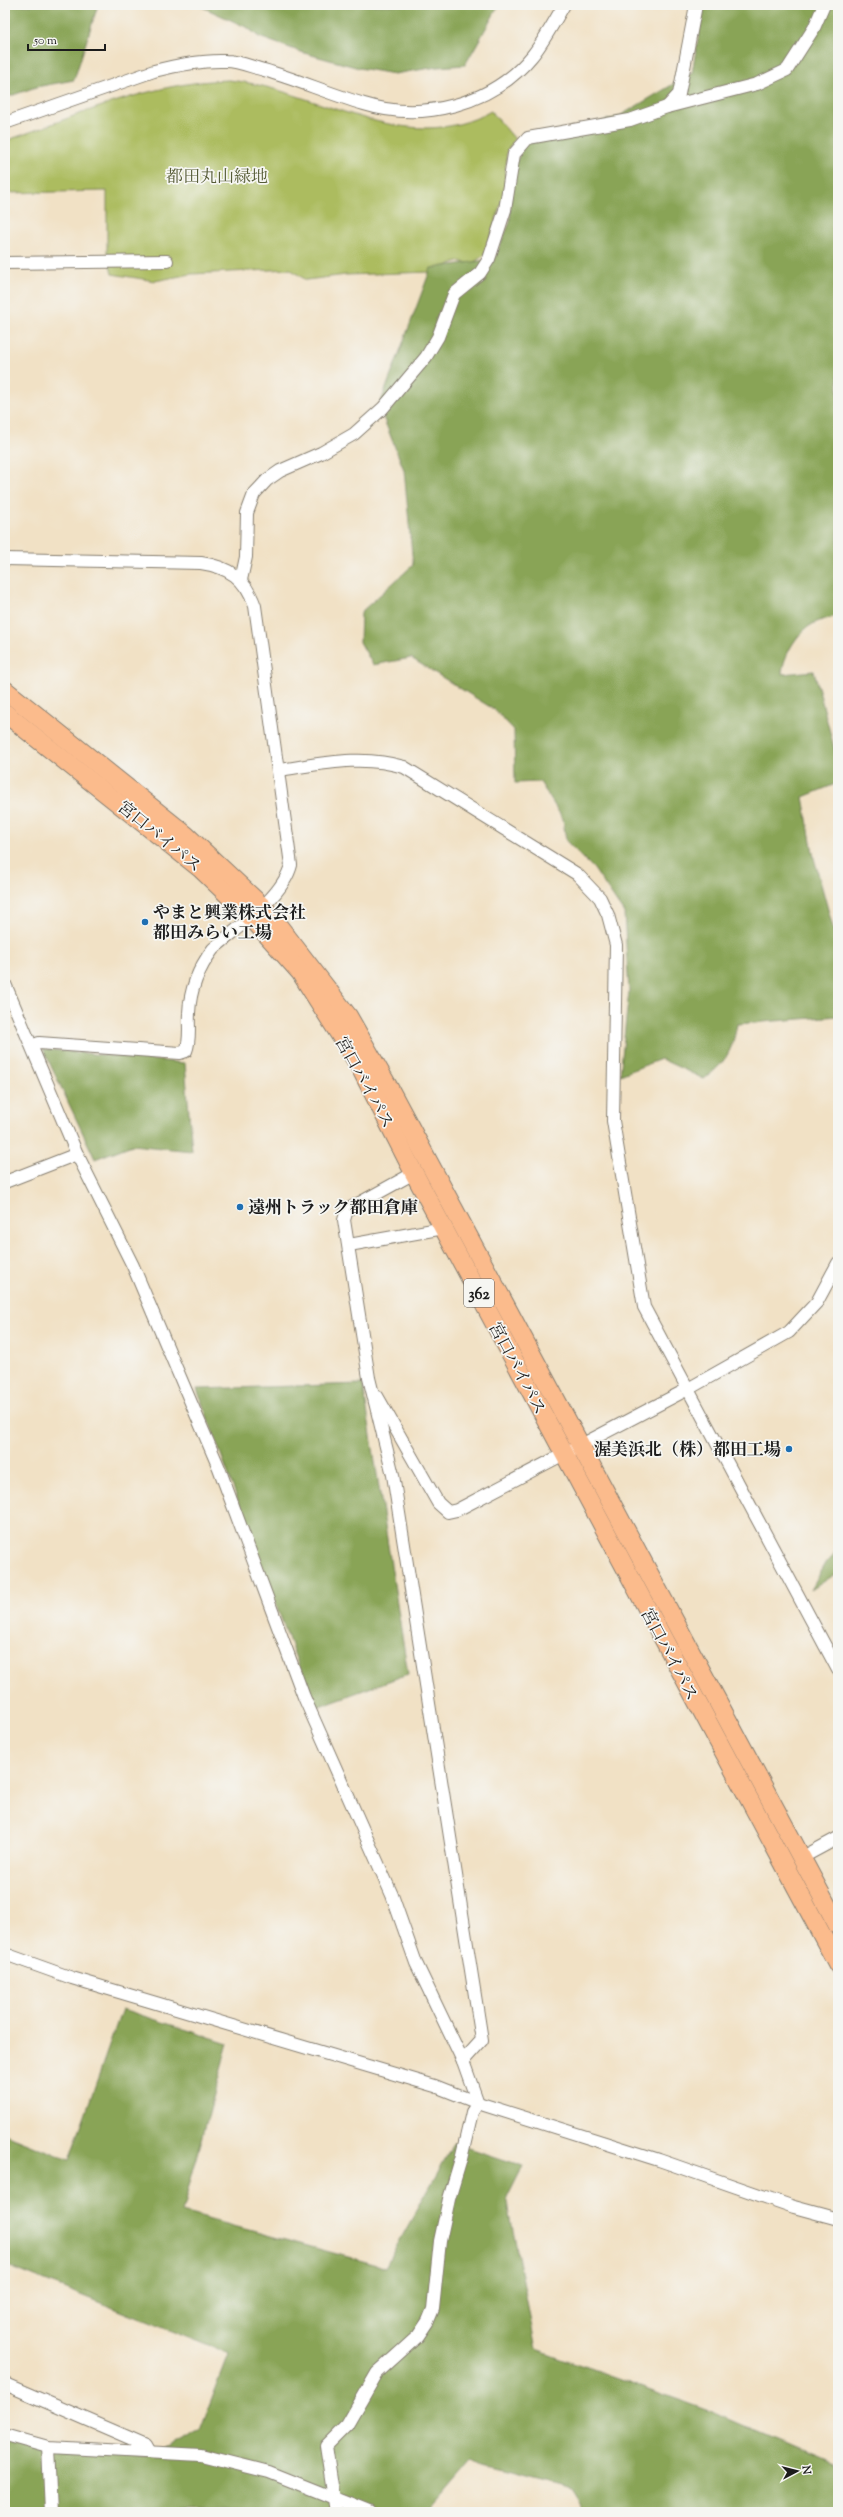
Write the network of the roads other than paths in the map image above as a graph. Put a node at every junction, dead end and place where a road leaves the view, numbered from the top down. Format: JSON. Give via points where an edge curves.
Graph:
{"nodes":[{"id":1,"x":564,"y":5,"type":"edge"},
{"id":2,"x":696,"y":5,"type":"edge"},
{"id":3,"x":824,"y":5,"type":"edge"},
{"id":4,"x":667,"y":107,"type":"junction"},
{"id":5,"x":5,"y":123,"type":"edge"},
{"id":6,"x":167,"y":261,"type":"dead end"},
{"id":7,"x":5,"y":263,"type":"edge"},
{"id":8,"x":5,"y":559,"type":"edge"},
{"id":9,"x":241,"y":580,"type":"junction"},
{"id":10,"x":5,"y":690,"type":"edge"},
{"id":11,"x":5,"y":713,"type":"edge"},
{"id":12,"x":279,"y":770,"type":"junction"},
{"id":13,"x":257,"y":912,"type":"junction"},
{"id":14,"x":5,"y":984,"type":"edge"},
{"id":15,"x":32,"y":1046,"type":"junction"},
{"id":16,"x":78,"y":1154,"type":"junction"},
{"id":17,"x":414,"y":1173,"type":"junction"},
{"id":18,"x":5,"y":1182,"type":"edge"},
{"id":19,"x":444,"y":1228,"type":"junction"},
{"id":20,"x":349,"y":1245,"type":"junction"},
{"id":21,"x":838,"y":1263,"type":"edge"},
{"id":22,"x":370,"y":1383,"type":"junction"},
{"id":23,"x":688,"y":1389,"type":"junction"},
{"id":24,"x":580,"y":1444,"type":"junction"},
{"id":25,"x":564,"y":1453,"type":"junction"},
{"id":26,"x":838,"y":1670,"type":"edge"},
{"id":27,"x":838,"y":1838,"type":"edge"},
{"id":28,"x":801,"y":1858,"type":"junction"},
{"id":29,"x":838,"y":1926,"type":"edge"},
{"id":30,"x":5,"y":1954,"type":"edge"},
{"id":31,"x":838,"y":1965,"type":"edge"},
{"id":32,"x":463,"y":2061,"type":"junction"},
{"id":33,"x":478,"y":2103,"type":"junction"},
{"id":34,"x":838,"y":2218,"type":"edge"},
{"id":35,"x":5,"y":2384,"type":"edge"},
{"id":36,"x":5,"y":2435,"type":"edge"},
{"id":37,"x":48,"y":2447,"type":"junction"},
{"id":38,"x":150,"y":2452,"type":"junction"},
{"id":39,"x":335,"y":2499,"type":"junction"},
{"id":40,"x":51,"y":2512,"type":"edge"},
{"id":41,"x":336,"y":2512,"type":"edge"},
{"id":42,"x":369,"y":2512,"type":"edge"}],
"edges":[{"from":1,"to":5,"type":"street","via":[[532,56],[517,70],[468,102],[448,108],[423,111],[392,110],[364,104],[306,83],[226,61],[154,71]]},
{"from":2,"to":4,"type":"street","via":[[679,94]]},
{"from":3,"to":4,"type":"street","via":[[814,28],[787,70],[757,84]]},
{"from":4,"to":9,"type":"street","via":[[630,120],[528,138],[523,143],[514,154],[506,210],[492,254],[480,273],[454,294],[438,337],[426,357],[383,408],[354,434],[280,471],[254,494],[247,514],[246,557]]},
{"from":6,"to":7,"type":"street"},
{"from":8,"to":9,"type":"street","via":[[201,563],[223,567]]},
{"from":9,"to":12,"type":"street","via":[[254,606]]},
{"from":10,"to":13,"type":"highway","name":"宮口バイパス","number":"362","via":[[186,835]]},
{"from":11,"to":13,"type":"highway","name":"宮口バイパス","number":"362"},
{"from":12,"to":13,"type":"street","via":[[291,865],[285,881]]},
{"from":12,"to":23,"type":"street","via":[[352,760],[374,760],[404,767],[577,874],[600,898],[616,944],[613,1121],[644,1307]]},
{"from":13,"to":15,"type":"street","via":[[213,949],[198,972],[190,996],[189,1043],[186,1050],[180,1053],[39,1043]]},
{"from":13,"to":17,"type":"highway","name":"宮口バイパス","number":"362","via":[[300,972],[358,1065]]},
{"from":13,"to":24,"type":"highway","name":"宮口バイパス","number":"362","via":[[312,967],[348,1016]]},
{"from":14,"to":15,"type":"street"},
{"from":15,"to":16,"type":"street"},
{"from":16,"to":18,"type":"street"},
{"from":16,"to":32,"type":"street","via":[[133,1266],[219,1468],[304,1697],[392,1895],[416,1963]]},
{"from":17,"to":19,"type":"highway","name":"宮口バイパス","number":"362"},
{"from":17,"to":20,"type":"street","via":[[347,1210],[344,1220]]},
{"from":19,"to":20,"type":"street"},
{"from":19,"to":25,"type":"highway","name":"宮口バイパス","number":"362"},
{"from":20,"to":22,"type":"street"},
{"from":21,"to":23,"type":"street","via":[[817,1302],[795,1327]]},
{"from":22,"to":25,"type":"street","via":[[438,1503],[448,1512],[457,1510]]},
{"from":22,"to":32,"type":"street","via":[[393,1474],[482,2040]]},
{"from":23,"to":24,"type":"street"},
{"from":23,"to":26,"type":"street"},
{"from":24,"to":25,"type":"street"},
{"from":24,"to":28,"type":"highway","name":"宮口バイパス","number":"362"},
{"from":25,"to":31,"type":"highway","name":"宮口バイパス","number":"362"},
{"from":27,"to":28,"type":"street"},
{"from":28,"to":29,"type":"highway","name":"宮口バイパス","number":"362"},
{"from":30,"to":33,"type":"street","via":[[72,1978],[435,2086]]},
{"from":32,"to":33,"type":"street"},
{"from":33,"to":34,"type":"street","via":[[666,2162],[794,2207]]},
{"from":33,"to":39,"type":"street","via":[[472,2112],[440,2241],[433,2309],[418,2336],[377,2373],[353,2415],[326,2446]]},
{"from":35,"to":38,"type":"street","via":[[146,2445]]},
{"from":36,"to":37,"type":"street"},
{"from":37,"to":38,"type":"street"},
{"from":37,"to":40,"type":"street"},
{"from":38,"to":39,"type":"street","via":[[201,2455],[218,2459],[269,2472]]},
{"from":39,"to":41,"type":"street"},
{"from":39,"to":42,"type":"street"}]}
